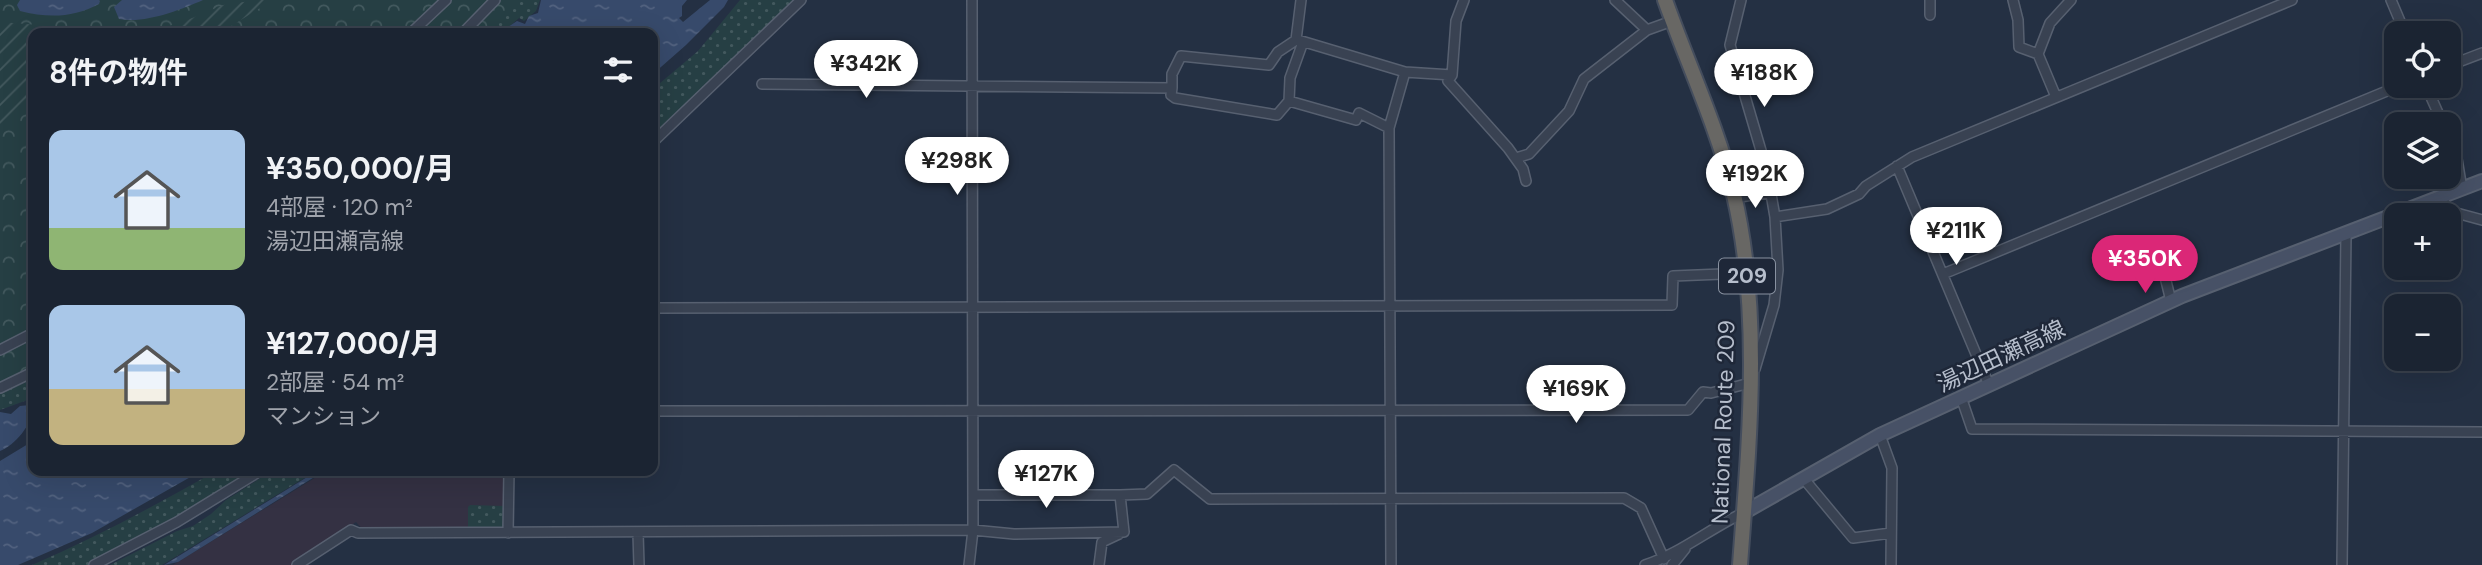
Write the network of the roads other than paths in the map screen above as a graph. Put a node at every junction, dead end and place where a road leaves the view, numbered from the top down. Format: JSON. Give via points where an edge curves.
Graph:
{"nodes":[{"id":1,"x":446,"y":0,"type":"edge"},
{"id":2,"x":495,"y":0,"type":"edge"},
{"id":3,"x":801,"y":0,"type":"edge"},
{"id":4,"x":972,"y":0,"type":"edge"},
{"id":5,"x":1301,"y":0,"type":"edge"},
{"id":6,"x":1464,"y":0,"type":"edge"},
{"id":7,"x":1615,"y":0,"type":"edge"},
{"id":8,"x":1665,"y":0,"type":"edge"},
{"id":9,"x":1741,"y":0,"type":"edge"},
{"id":10,"x":1930,"y":0,"type":"edge"},
{"id":11,"x":2013,"y":0,"type":"edge"},
{"id":12,"x":2071,"y":0,"type":"edge"},
{"id":13,"x":2292,"y":0,"type":"edge"},
{"id":14,"x":2391,"y":0,"type":"edge"},
{"id":15,"x":1930,"y":15,"type":"dead end"},
{"id":16,"x":1672,"y":21,"type":"junction"},
{"id":17,"x":2400,"y":21,"type":"edge"},
{"id":18,"x":416,"y":28,"type":"edge"},
{"id":19,"x":468,"y":28,"type":"edge"},
{"id":20,"x":1647,"y":30,"type":"junction"},
{"id":21,"x":1300,"y":41,"type":"junction"},
{"id":22,"x":2482,"y":53,"type":"edge"},
{"id":23,"x":2038,"y":54,"type":"junction"},
{"id":24,"x":2461,"y":61,"type":"edge"},
{"id":25,"x":1405,"y":72,"type":"junction"},
{"id":26,"x":1452,"y":75,"type":"junction"},
{"id":27,"x":762,"y":84,"type":"dead end"},
{"id":28,"x":971,"y":87,"type":"junction"},
{"id":29,"x":1172,"y":88,"type":"junction"},
{"id":30,"x":2384,"y":92,"type":"edge"},
{"id":31,"x":2056,"y":97,"type":"junction"},
{"id":32,"x":1289,"y":101,"type":"junction"},
{"id":33,"x":1389,"y":128,"type":"junction"},
{"id":34,"x":658,"y":137,"type":"edge"},
{"id":35,"x":1516,"y":158,"type":"junction"},
{"id":36,"x":1897,"y":166,"type":"junction"},
{"id":37,"x":1527,"y":181,"type":"dead end"},
{"id":38,"x":2482,"y":181,"type":"edge"},
{"id":39,"x":2461,"y":183,"type":"edge"},
{"id":40,"x":2462,"y":189,"type":"junction"},
{"id":41,"x":1771,"y":192,"type":"junction"},
{"id":42,"x":2442,"y":197,"type":"junction"},
{"id":43,"x":1734,"y":198,"type":"junction"},
{"id":44,"x":1775,"y":217,"type":"junction"},
{"id":45,"x":2482,"y":220,"type":"edge"},
{"id":46,"x":2346,"y":234,"type":"junction"},
{"id":47,"x":2158,"y":253,"type":"dead end"},
{"id":48,"x":1747,"y":273,"type":"junction"},
{"id":49,"x":1943,"y":274,"type":"junction"},
{"id":50,"x":2171,"y":301,"type":"junction"},
{"id":51,"x":1390,"y":306,"type":"junction"},
{"id":52,"x":973,"y":307,"type":"junction"},
{"id":53,"x":658,"y":308,"type":"edge"},
{"id":54,"x":28,"y":336,"type":"edge"},
{"id":55,"x":0,"y":350,"type":"edge"},
{"id":56,"x":28,"y":374,"type":"edge"},
{"id":57,"x":1750,"y":385,"type":"junction"},
{"id":58,"x":1989,"y":385,"type":"junction"},
{"id":59,"x":0,"y":388,"type":"edge"},
{"id":60,"x":1961,"y":397,"type":"junction"},
{"id":61,"x":658,"y":411,"type":"edge"},
{"id":62,"x":974,"y":411,"type":"junction"},
{"id":63,"x":1390,"y":411,"type":"junction"},
{"id":64,"x":2342,"y":431,"type":"junction"},
{"id":65,"x":2482,"y":432,"type":"edge"},
{"id":66,"x":1880,"y":435,"type":"junction"},
{"id":67,"x":252,"y":476,"type":"edge"},
{"id":68,"x":509,"y":476,"type":"edge"},
{"id":69,"x":1804,"y":479,"type":"junction"},
{"id":70,"x":973,"y":495,"type":"junction"},
{"id":71,"x":1120,"y":495,"type":"junction"},
{"id":72,"x":1391,"y":500,"type":"junction"},
{"id":73,"x":1744,"y":513,"type":"junction"},
{"id":74,"x":973,"y":530,"type":"junction"},
{"id":75,"x":1124,"y":532,"type":"junction"},
{"id":76,"x":508,"y":533,"type":"junction"},
{"id":77,"x":638,"y":533,"type":"junction"},
{"id":78,"x":1891,"y":533,"type":"junction"},
{"id":79,"x":1668,"y":562,"type":"edge"},
{"id":80,"x":94,"y":565,"type":"edge"},
{"id":81,"x":297,"y":565,"type":"edge"},
{"id":82,"x":639,"y":565,"type":"edge"},
{"id":83,"x":969,"y":565,"type":"edge"},
{"id":84,"x":1099,"y":565,"type":"edge"},
{"id":85,"x":1391,"y":565,"type":"edge"},
{"id":86,"x":1646,"y":565,"type":"edge"},
{"id":87,"x":1740,"y":565,"type":"edge"},
{"id":88,"x":1891,"y":565,"type":"edge"},
{"id":89,"x":2342,"y":565,"type":"edge"}],
"edges":[{"from":1,"to":18,"type":"street"},
{"from":2,"to":19,"type":"street"},
{"from":3,"to":34,"type":"street"},
{"from":4,"to":28,"type":"street"},
{"from":5,"to":21,"type":"street"},
{"from":6,"to":26,"type":"street","via":[[1456,21]]},
{"from":7,"to":20,"type":"street"},
{"from":8,"to":16,"type":"highway","name":"National Route 209","number":"209"},
{"from":9,"to":41,"type":"street","via":[[1730,45]]},
{"from":10,"to":15,"type":"street"},
{"from":11,"to":23,"type":"street","via":[[2019,47]]},
{"from":12,"to":23,"type":"street","via":[[2050,23]]},
{"from":13,"to":31,"type":"street"},
{"from":14,"to":17,"type":"street"},
{"from":16,"to":20,"type":"street"},
{"from":16,"to":43,"type":"highway","name":"National Route 209","number":"209"},
{"from":20,"to":35,"type":"street","via":[[1584,79],[1569,111],[1529,154]]},
{"from":21,"to":25,"type":"street"},
{"from":21,"to":29,"type":"street","via":[[1278,52],[1269,65],[1181,56],[1172,74]]},
{"from":21,"to":32,"type":"street"},
{"from":22,"to":24,"type":"street"},
{"from":23,"to":31,"type":"street"},
{"from":25,"to":26,"type":"street"},
{"from":25,"to":33,"type":"street"},
{"from":26,"to":35,"type":"street","via":[[1448,80]]},
{"from":27,"to":28,"type":"street"},
{"from":28,"to":29,"type":"street"},
{"from":28,"to":52,"type":"street"},
{"from":29,"to":32,"type":"street","via":[[1175,98],[1277,115]]},
{"from":30,"to":49,"type":"street"},
{"from":31,"to":36,"type":"street"},
{"from":32,"to":33,"type":"street","via":[[1356,120],[1359,113]]},
{"from":33,"to":51,"type":"street"},
{"from":35,"to":37,"type":"street"},
{"from":36,"to":44,"type":"street","via":[[1827,209]]},
{"from":36,"to":49,"type":"street"},
{"from":38,"to":40,"type":"main road","name":"湯辺田瀬高線"},
{"from":39,"to":40,"type":"street"},
{"from":40,"to":42,"type":"main road","name":"湯辺田瀬高線"},
{"from":41,"to":43,"type":"street"},
{"from":41,"to":44,"type":"street"},
{"from":42,"to":45,"type":"street","via":[[2449,211]]},
{"from":42,"to":46,"type":"main road","name":"湯辺田瀬高線"},
{"from":43,"to":48,"type":"highway","name":"National Route 209","number":"209"},
{"from":44,"to":57,"type":"street","via":[[1777,284]]},
{"from":46,"to":50,"type":"main road","name":"湯辺田瀬高線"},
{"from":46,"to":64,"type":"street"},
{"from":47,"to":50,"type":"street"},
{"from":48,"to":51,"type":"street","via":[[1673,276],[1672,304]]},
{"from":48,"to":57,"type":"highway","name":"National Route 209","number":"209"},
{"from":49,"to":58,"type":"street"},
{"from":50,"to":58,"type":"main road","name":"湯辺田瀬高線"},
{"from":51,"to":52,"type":"street"},
{"from":51,"to":63,"type":"street"},
{"from":52,"to":53,"type":"street"},
{"from":52,"to":62,"type":"street"},
{"from":54,"to":55,"type":"street"},
{"from":56,"to":59,"type":"street"},
{"from":57,"to":63,"type":"street","via":[[1703,392],[1688,410]]},
{"from":57,"to":73,"type":"highway","name":"National Route 209","number":"209"},
{"from":58,"to":60,"type":"main road","name":"湯辺田瀬高線"},
{"from":60,"to":64,"type":"street","via":[[1972,429]]},
{"from":60,"to":66,"type":"main road","name":"湯辺田瀬高線"},
{"from":61,"to":62,"type":"street"},
{"from":62,"to":63,"type":"street"},
{"from":62,"to":70,"type":"street"},
{"from":63,"to":72,"type":"street"},
{"from":64,"to":65,"type":"street"},
{"from":64,"to":89,"type":"street"},
{"from":66,"to":69,"type":"main road","name":"湯辺田瀬高線"},
{"from":66,"to":78,"type":"street","via":[[1892,468]]},
{"from":67,"to":80,"type":"street"},
{"from":68,"to":76,"type":"street"},
{"from":69,"to":73,"type":"main road","name":"湯辺田瀬高線"},
{"from":69,"to":78,"type":"street","via":[[1853,538]]},
{"from":70,"to":71,"type":"street"},
{"from":70,"to":74,"type":"street"},
{"from":71,"to":72,"type":"street","via":[[1147,494],[1174,470],[1210,499]]},
{"from":71,"to":75,"type":"street"},
{"from":72,"to":79,"type":"street","via":[[1624,498],[1641,508]]},
{"from":72,"to":85,"type":"street"},
{"from":73,"to":79,"type":"street","via":[[1715,526]]},
{"from":73,"to":87,"type":"highway","name":"National Route 209","number":"209"},
{"from":74,"to":75,"type":"street"},
{"from":74,"to":77,"type":"street"},
{"from":74,"to":83,"type":"street"},
{"from":75,"to":84,"type":"street","via":[[1102,542]]},
{"from":76,"to":77,"type":"street"},
{"from":76,"to":81,"type":"street","via":[[351,530]]},
{"from":77,"to":82,"type":"street"},
{"from":78,"to":88,"type":"street"},
{"from":79,"to":86,"type":"street"}]}
